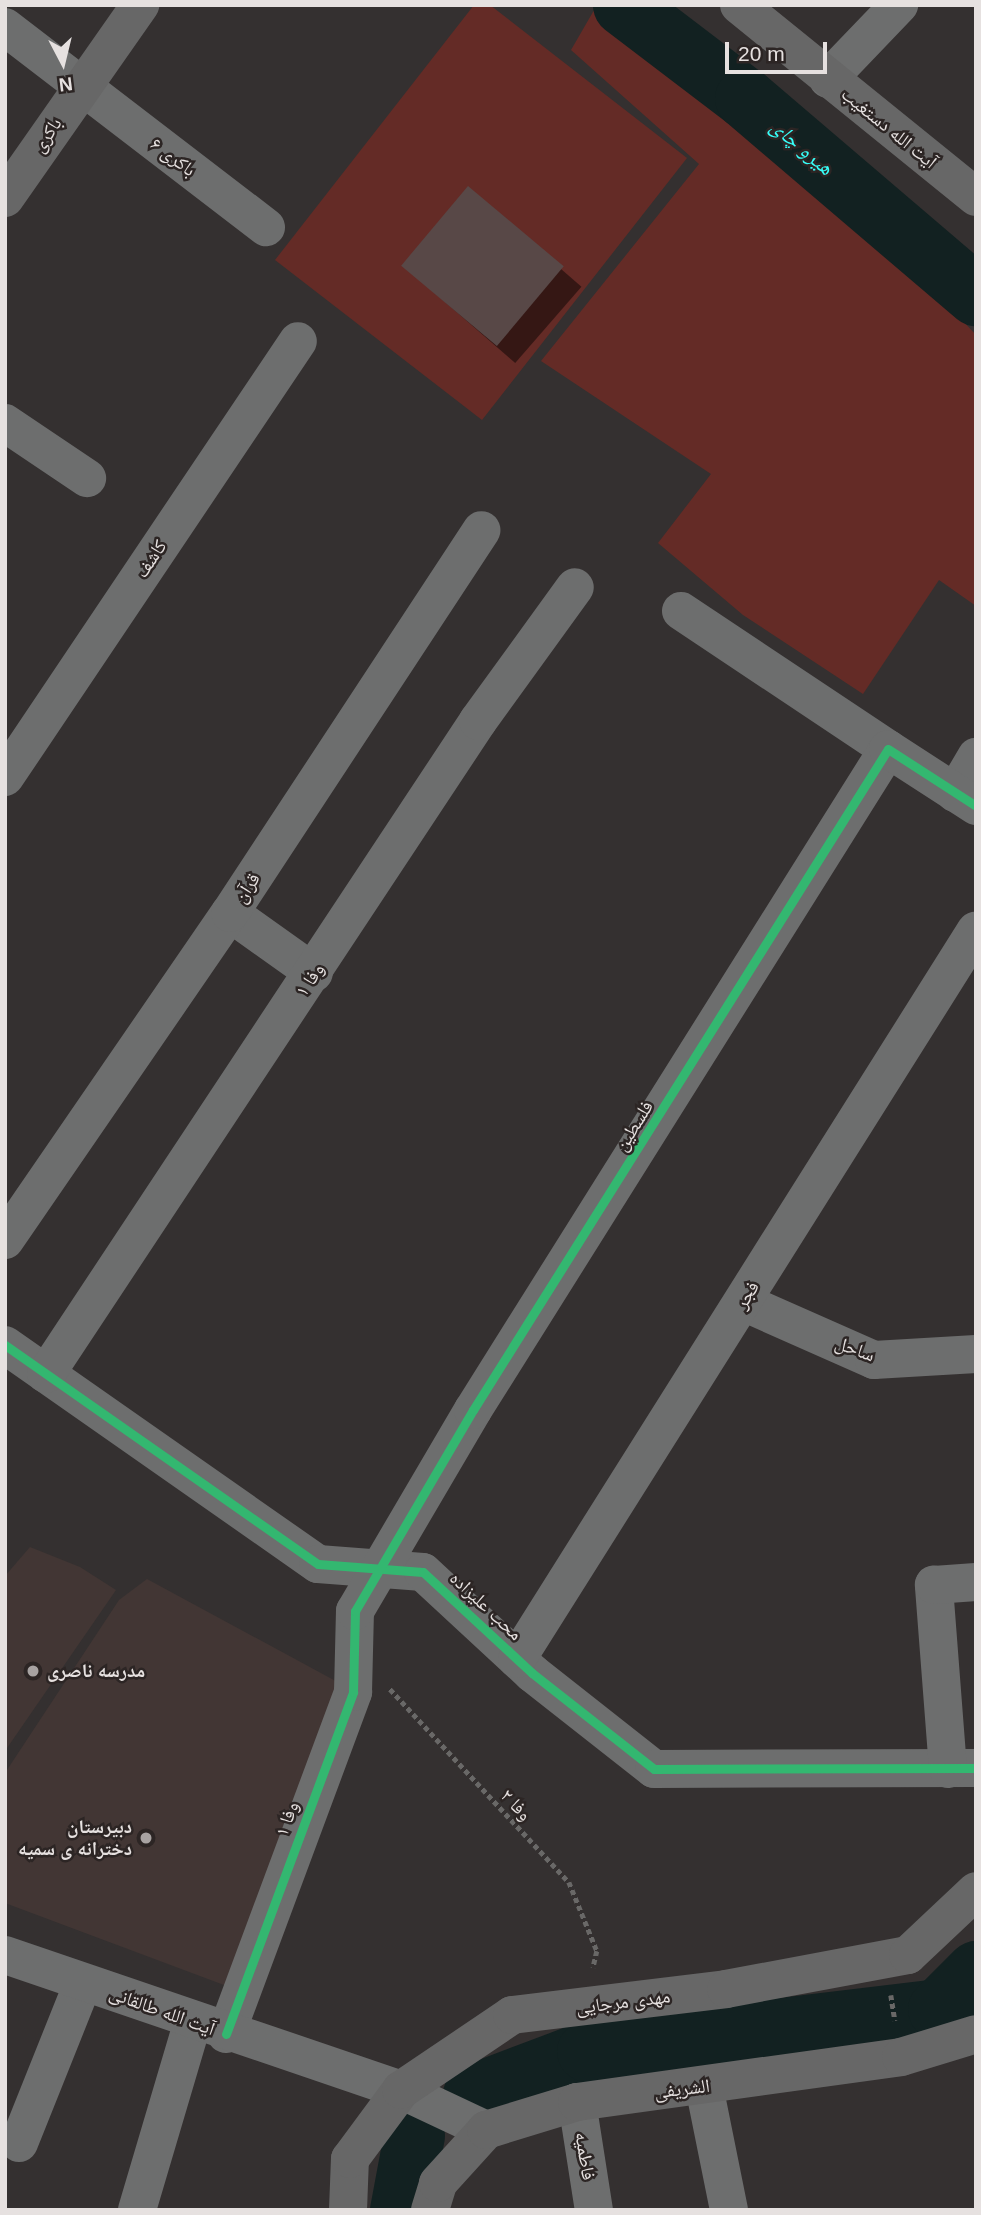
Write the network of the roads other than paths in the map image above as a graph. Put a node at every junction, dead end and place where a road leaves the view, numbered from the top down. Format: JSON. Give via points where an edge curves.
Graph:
{"nodes":[{"id":1,"x":140,"y":5,"type":"edge"},
{"id":2,"x":739,"y":5,"type":"edge"},
{"id":3,"x":899,"y":5,"type":"edge"},
{"id":4,"x":5,"y":27,"type":"edge"},
{"id":5,"x":828,"y":79,"type":"junction"},
{"id":6,"x":79,"y":86,"type":"junction"},
{"id":7,"x":976,"y":197,"type":"edge"},
{"id":8,"x":5,"y":198,"type":"edge"},
{"id":9,"x":266,"y":228,"type":"dead end"},
{"id":10,"x":298,"y":341,"type":"dead end"},
{"id":11,"x":5,"y":423,"type":"edge"},
{"id":12,"x":87,"y":478,"type":"dead end"},
{"id":13,"x":482,"y":530,"type":"dead end"},
{"id":14,"x":575,"y":587,"type":"dead end"},
{"id":15,"x":681,"y":611,"type":"dead end"},
{"id":16,"x":888,"y":749,"type":"junction"},
{"id":17,"x":976,"y":757,"type":"edge"},
{"id":18,"x":5,"y":777,"type":"edge"},
{"id":19,"x":966,"y":799,"type":"edge"},
{"id":20,"x":230,"y":913,"type":"junction"},
{"id":21,"x":976,"y":930,"type":"edge"},
{"id":22,"x":314,"y":973,"type":"junction"},
{"id":23,"x":5,"y":1240,"type":"edge"},
{"id":24,"x":743,"y":1302,"type":"junction"},
{"id":25,"x":5,"y":1345,"type":"edge"},
{"id":26,"x":976,"y":1354,"type":"edge"},
{"id":27,"x":46,"y":1374,"type":"junction"},
{"id":28,"x":380,"y":1569,"type":"junction"},
{"id":29,"x":976,"y":1582,"type":"edge"},
{"id":30,"x":355,"y":1611,"type":"joint"},
{"id":31,"x":517,"y":1659,"type":"junction"},
{"id":32,"x":962,"y":1769,"type":"edge"},
{"id":33,"x":976,"y":1891,"type":"edge"},
{"id":34,"x":5,"y":1955,"type":"edge"},
{"id":35,"x":83,"y":1983,"type":"junction"},
{"id":36,"x":209,"y":2027,"type":"junction"},
{"id":37,"x":976,"y":2034,"type":"edge"},
{"id":38,"x":704,"y":2086,"type":"junction"},
{"id":39,"x":401,"y":2090,"type":"junction"},
{"id":40,"x":577,"y":2102,"type":"junction"},
{"id":41,"x":486,"y":2130,"type":"junction"},
{"id":42,"x":19,"y":2143,"type":"dead end"},
{"id":43,"x":137,"y":2210,"type":"edge"},
{"id":44,"x":348,"y":2210,"type":"edge"},
{"id":45,"x":430,"y":2210,"type":"edge"},
{"id":46,"x":594,"y":2210,"type":"edge"},
{"id":47,"x":729,"y":2210,"type":"edge"}],
"edges":[{"from":1,"to":6,"type":"main road","name":"باکری"},
{"from":2,"to":5,"type":"main road","name":"آیت الله دستغیب"},
{"from":3,"to":5,"type":"street"},
{"from":4,"to":6,"type":"street","name":"باکری ۶"},
{"from":5,"to":7,"type":"main road","name":"آیت الله دستغیب"},
{"from":6,"to":8,"type":"main road","name":"باکری"},
{"from":6,"to":9,"type":"street","name":"باکری ۶"},
{"from":10,"to":18,"type":"street","name":"کاشف"},
{"from":11,"to":12,"type":"street"},
{"from":13,"to":20,"type":"street","name":"قرآن"},
{"from":14,"to":22,"type":"street","name":"وفا ۱","via":[[478,721]]},
{"from":15,"to":16,"type":"street"},
{"from":16,"to":19,"type":"street"},
{"from":16,"to":28,"type":"street","name":"فلسطین","via":[[473,1410]]},
{"from":17,"to":19,"type":"street"},
{"from":20,"to":22,"type":"street"},
{"from":20,"to":23,"type":"street","name":"قرآن"},
{"from":21,"to":24,"type":"street","name":"فجر"},
{"from":22,"to":27,"type":"street","name":"وفا ۱"},
{"from":24,"to":26,"type":"street","name":"ساحل","via":[[874,1360]]},
{"from":24,"to":31,"type":"street","name":"فجر"},
{"from":25,"to":27,"type":"street","name":"محب علیزاده"},
{"from":27,"to":28,"type":"street","name":"محب علیزاده","via":[[318,1563]]},
{"from":28,"to":30,"type":"street","name":"فلسطین"},
{"from":28,"to":31,"type":"street","name":"محب علیزاده","via":[[423,1572]]},
{"from":29,"to":32,"type":"street","via":[[934,1585]]},
{"from":30,"to":36,"type":"street","name":"وفا ۱","via":[[353,1692]]},
{"from":31,"to":32,"type":"street","name":"محب علیزاده","via":[[654,1769]]},
{"from":33,"to":39,"type":"main road","name":"مهدی مرجایی","via":[[908,1955],[726,1989],[512,2015]]},
{"from":34,"to":35,"type":"street","name":"آیت الله طالقانی"},
{"from":35,"to":36,"type":"street","name":"آیت الله طالقانی"},
{"from":35,"to":42,"type":"street"},
{"from":36,"to":39,"type":"street","name":"آیت الله طالقانی"},
{"from":36,"to":43,"type":"street","name":"وفا ۱"},
{"from":37,"to":38,"type":"main road","name":"الشریفی","via":[[901,2057]]},
{"from":38,"to":40,"type":"main road","name":"الشریفی"},
{"from":38,"to":47,"type":"street"},
{"from":39,"to":41,"type":"street","name":"آیت الله طالقانی"},
{"from":39,"to":44,"type":"main road","name":"مهدی مرجایی","via":[[350,2159]]},
{"from":40,"to":41,"type":"main road","name":"الشریفی"},
{"from":40,"to":46,"type":"street","name":"فاطمیه"},
{"from":41,"to":45,"type":"main road","via":[[438,2183]]}]}
